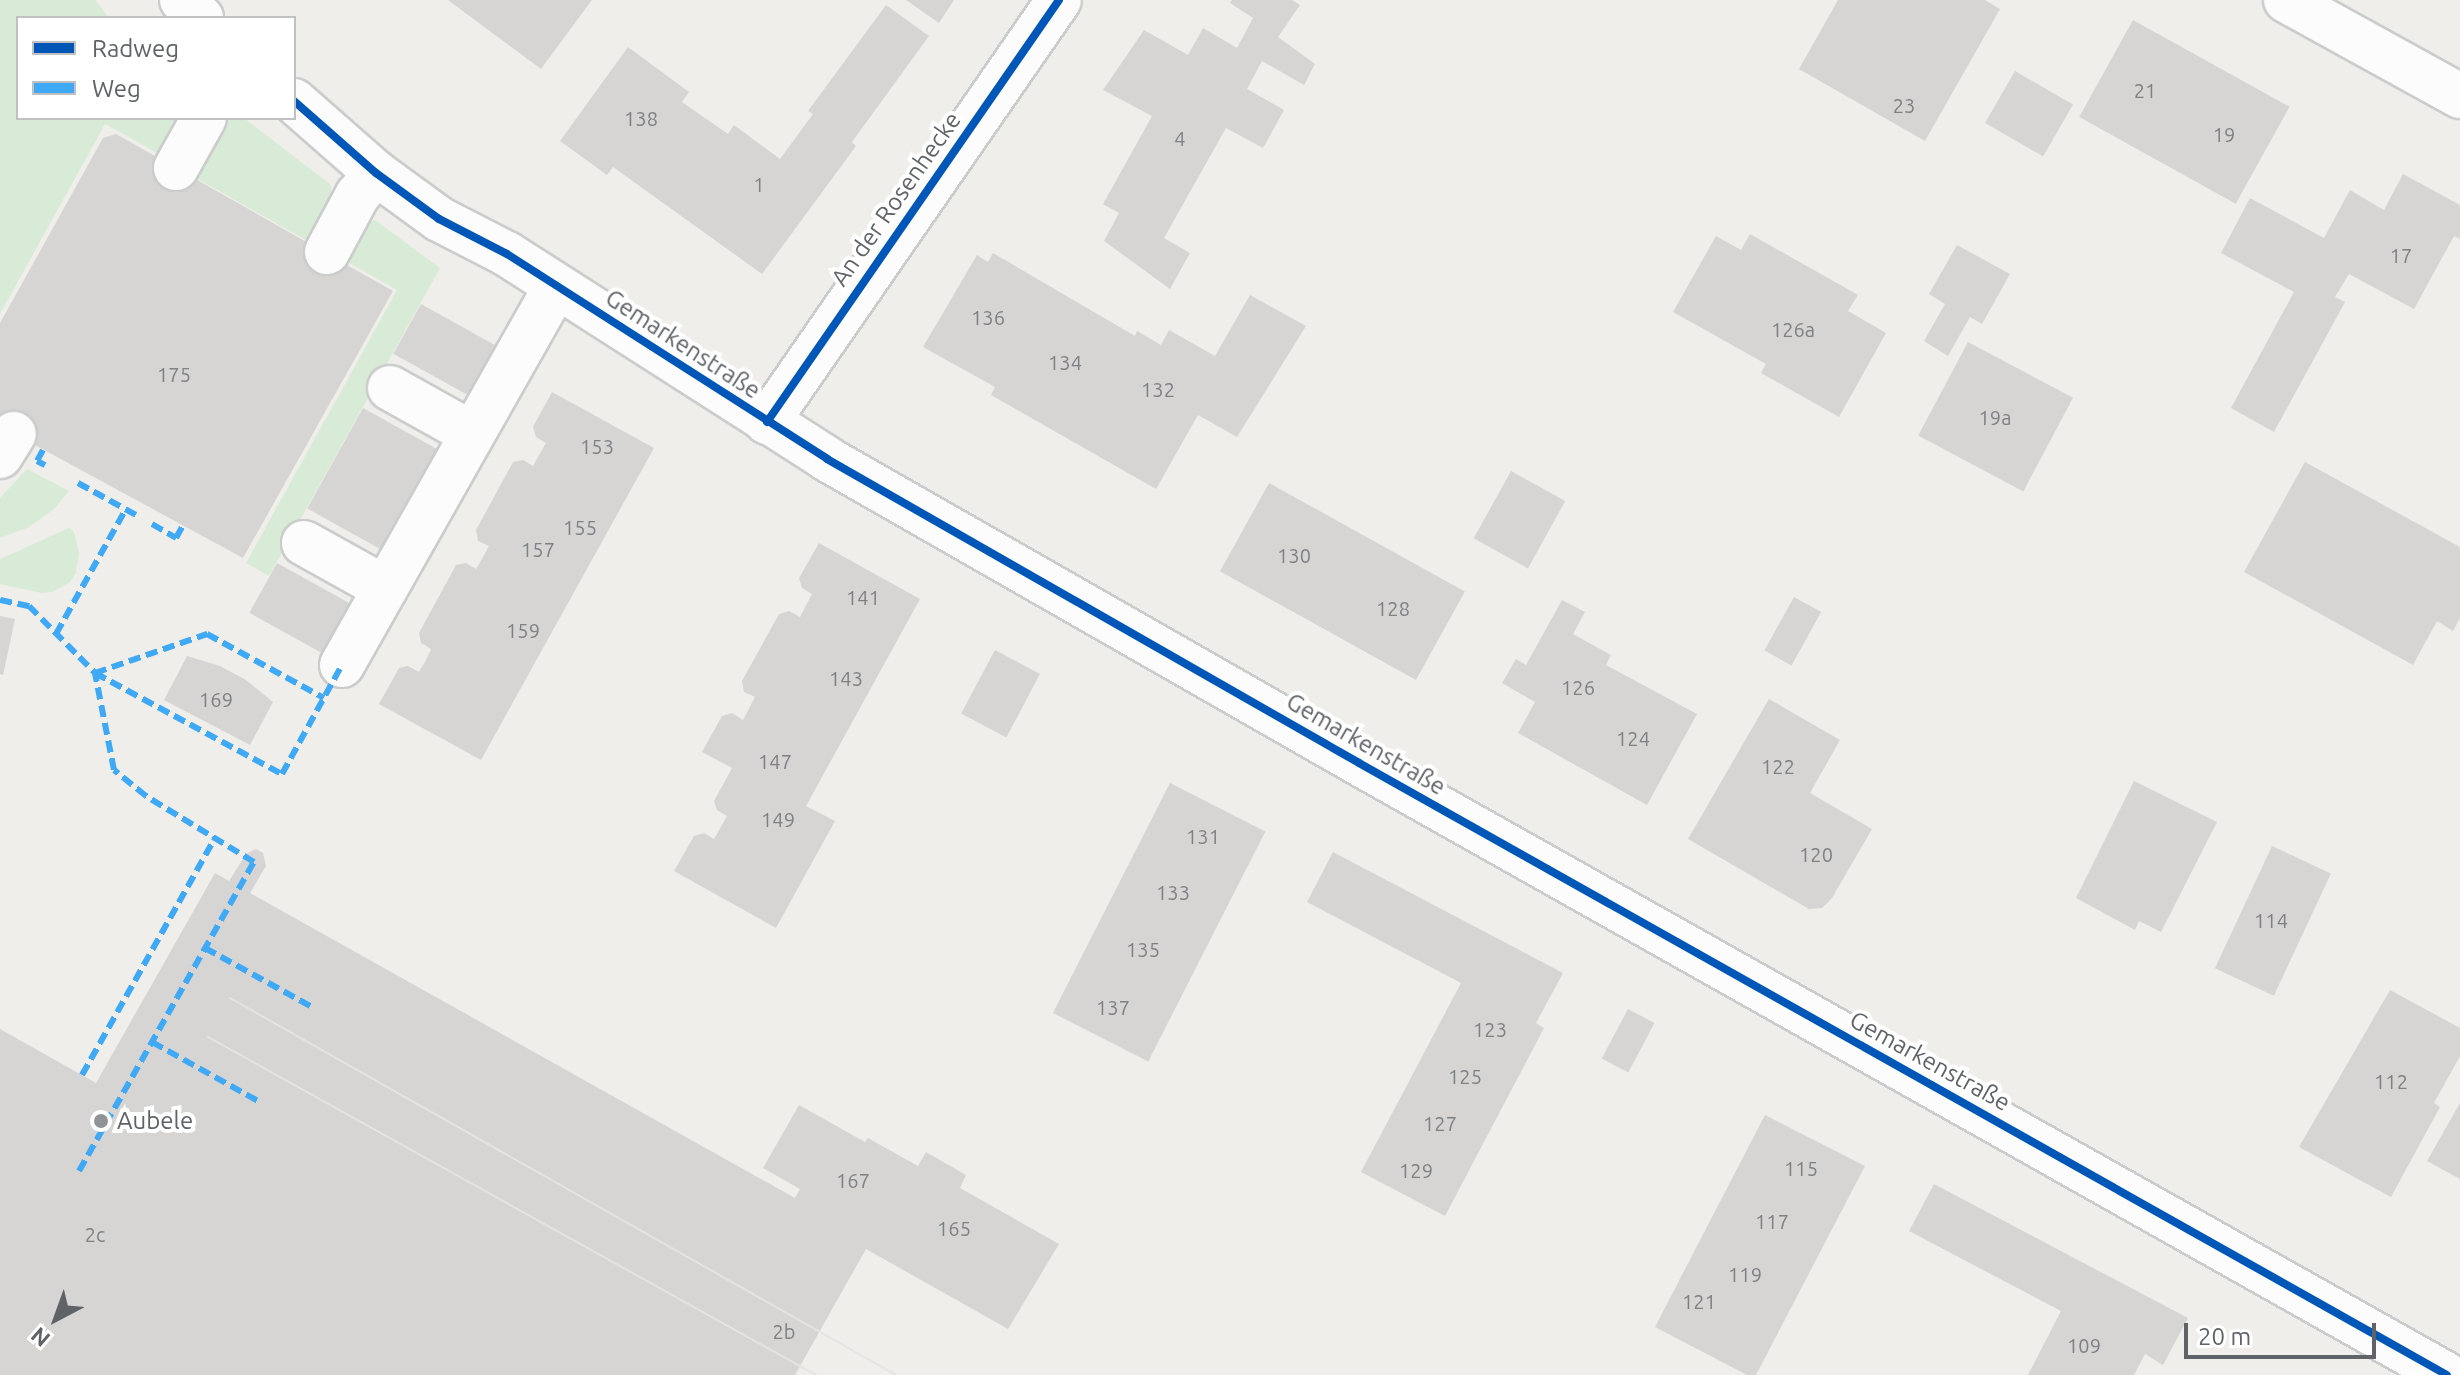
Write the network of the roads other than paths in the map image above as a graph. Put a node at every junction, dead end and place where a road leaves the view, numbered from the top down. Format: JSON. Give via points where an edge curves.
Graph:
{"nodes":[{"id":1,"x":182,"y":0,"type":"edge"},
{"id":2,"x":1059,"y":0,"type":"edge"},
{"id":3,"x":2286,"y":0,"type":"edge"},
{"id":4,"x":199,"y":16,"type":"edge"},
{"id":5,"x":2460,"y":96,"type":"edge"},
{"id":6,"x":296,"y":103,"type":"edge"},
{"id":7,"x":203,"y":120,"type":"edge"},
{"id":8,"x":176,"y":168,"type":"dead end"},
{"id":9,"x":376,"y":173,"type":"junction"},
{"id":10,"x":327,"y":252,"type":"dead end"},
{"id":11,"x":556,"y":286,"type":"junction"},
{"id":12,"x":390,"y":388,"type":"dead end"},
{"id":13,"x":767,"y":422,"type":"junction"},
{"id":14,"x":471,"y":433,"type":"junction"},
{"id":15,"x":304,"y":543,"type":"dead end"},
{"id":16,"x":385,"y":588,"type":"junction"},
{"id":17,"x":342,"y":665,"type":"dead end"},
{"id":18,"x":2447,"y":1375,"type":"edge"}],
"edges":[{"from":1,"to":4,"type":"street"},
{"from":2,"to":13,"type":"street","name":"An der Rosenhecke"},
{"from":3,"to":5,"type":"street"},
{"from":6,"to":9,"type":"street","name":"Gemarkenstraße"},
{"from":7,"to":8,"type":"street"},
{"from":9,"to":10,"type":"street","via":[[357,196]]},
{"from":9,"to":11,"type":"street","name":"Gemarkenstraße","via":[[439,219]]},
{"from":11,"to":13,"type":"street","name":"Gemarkenstraße"},
{"from":11,"to":14,"type":"street"},
{"from":12,"to":14,"type":"street"},
{"from":13,"to":18,"type":"street","name":"Gemarkenstraße","via":[[1359,763]]},
{"from":14,"to":16,"type":"street"},
{"from":15,"to":16,"type":"street"},
{"from":16,"to":17,"type":"street"}]}
